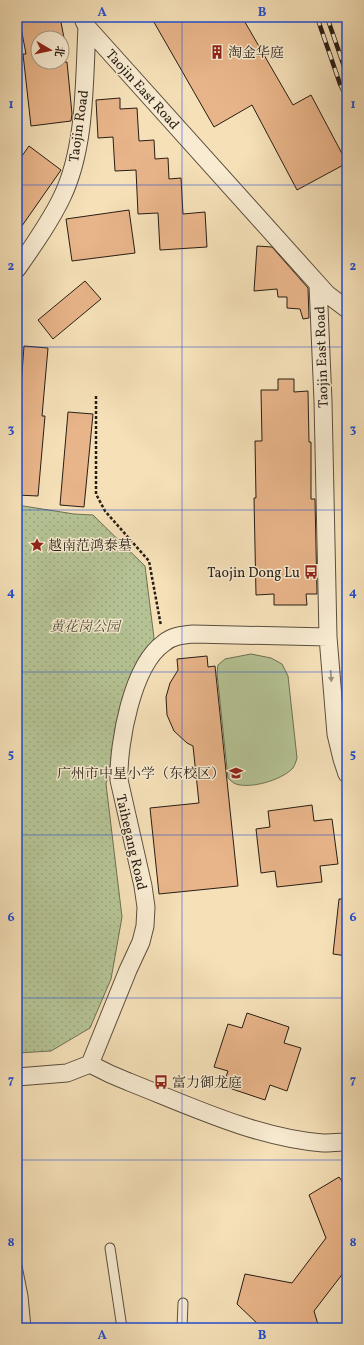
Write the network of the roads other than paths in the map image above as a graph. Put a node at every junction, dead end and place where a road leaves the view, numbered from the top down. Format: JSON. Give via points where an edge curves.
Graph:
{"nodes":[{"id":1,"x":85,"y":22,"type":"edge"},
{"id":2,"x":17,"y":269,"type":"edge"},
{"id":3,"x":318,"y":284,"type":"junction"},
{"id":4,"x":347,"y":309,"type":"edge"},
{"id":5,"x":328,"y":637,"type":"junction"},
{"id":6,"x":347,"y":774,"type":"edge"},
{"id":7,"x":90,"y":1064,"type":"junction"},
{"id":8,"x":17,"y":1077,"type":"edge"},
{"id":9,"x":347,"y":1142,"type":"edge"},
{"id":10,"x":110,"y":1248,"type":"dead end"},
{"id":11,"x":17,"y":1266,"type":"edge"},
{"id":12,"x":183,"y":1303,"type":"dead end"},
{"id":13,"x":26,"y":1328,"type":"edge"},
{"id":14,"x":122,"y":1328,"type":"edge"},
{"id":15,"x":182,"y":1328,"type":"edge"}],
"edges":[{"from":1,"to":2,"type":"street","name":"Taojin Road","via":[[82,118],[72,168],[62,196]]},
{"from":1,"to":3,"type":"street","name":"Taojin East Road"},
{"from":3,"to":4,"type":"street"},
{"from":3,"to":5,"type":"street","name":"Taojin East Road"},
{"from":5,"to":6,"type":"street","name":"Taojin East Road","one_way":true,"via":[[336,734]]},
{"from":5,"to":7,"type":"street","name":"Taihegang Road","via":[[193,634],[176,636],[164,643],[147,661],[129,708],[118,766],[118,780],[143,886],[145,926],[141,942]]},
{"from":7,"to":8,"type":"street","via":[[68,1073]]},
{"from":7,"to":9,"type":"street","via":[[129,1082],[251,1128],[302,1140],[324,1143]]},
{"from":10,"to":14,"type":"lane"},
{"from":11,"to":13,"type":"lane"},
{"from":12,"to":15,"type":"lane"}]}
